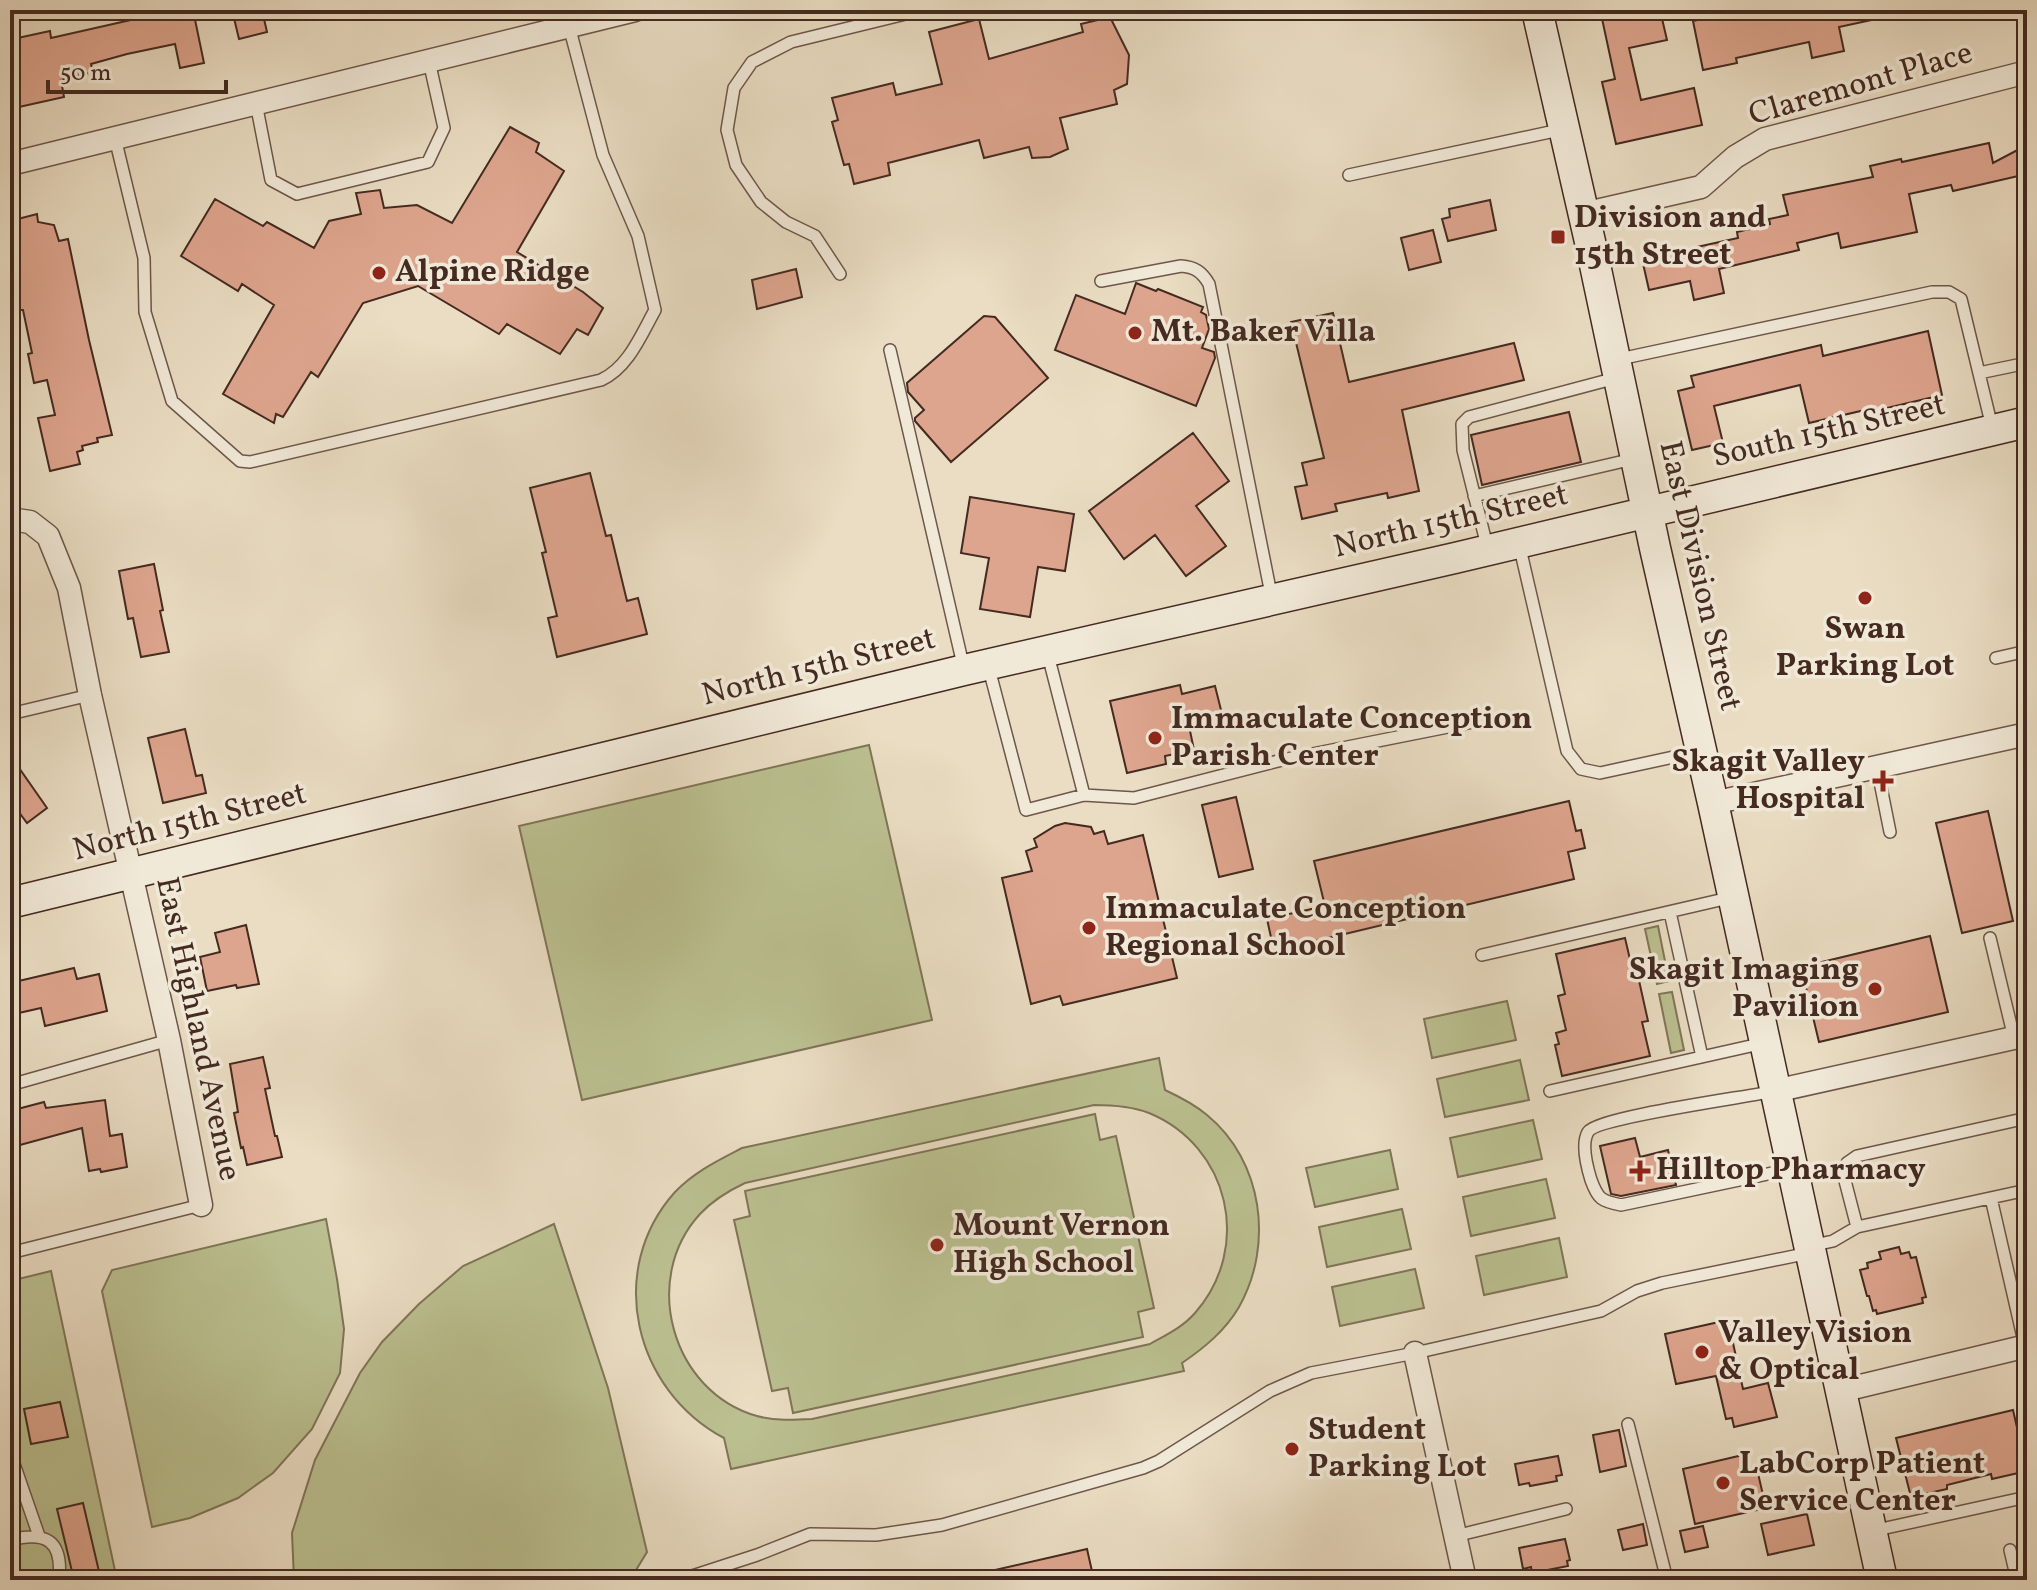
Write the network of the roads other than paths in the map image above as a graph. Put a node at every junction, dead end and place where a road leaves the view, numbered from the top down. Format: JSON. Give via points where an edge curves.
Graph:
{"nodes":[{"id":1,"x":635,"y":10,"type":"edge"},
{"id":2,"x":922,"y":10,"type":"edge"},
{"id":3,"x":1537,"y":10,"type":"edge"},
{"id":4,"x":569,"y":26,"type":"junction"},
{"id":5,"x":429,"y":61,"type":"junction"},
{"id":6,"x":2027,"y":72,"type":"edge"},
{"id":7,"x":256,"y":103,"type":"junction"},
{"id":8,"x":1564,"y":129,"type":"junction"},
{"id":9,"x":115,"y":138,"type":"junction"},
{"id":10,"x":10,"y":164,"type":"edge"},
{"id":11,"x":1349,"y":175,"type":"dead end"},
{"id":12,"x":1583,"y":214,"type":"junction"},
{"id":13,"x":840,"y":274,"type":"dead end"},
{"id":14,"x":1101,"y":281,"type":"dead end"},
{"id":15,"x":890,"y":350,"type":"dead end"},
{"id":16,"x":2027,"y":363,"type":"edge"},
{"id":17,"x":1616,"y":369,"type":"junction"},
{"id":18,"x":1979,"y":373,"type":"junction"},
{"id":19,"x":2027,"y":422,"type":"edge"},
{"id":20,"x":1993,"y":430,"type":"junction"},
{"id":21,"x":1636,"y":458,"type":"junction"},
{"id":22,"x":1474,"y":496,"type":"junction"},
{"id":23,"x":1647,"y":512,"type":"junction"},
{"id":24,"x":10,"y":519,"type":"edge"},
{"id":25,"x":1519,"y":543,"type":"junction"},
{"id":26,"x":1488,"y":550,"type":"junction"},
{"id":27,"x":1272,"y":600,"type":"junction"},
{"id":28,"x":1047,"y":651,"type":"junction"},
{"id":29,"x":2027,"y":651,"type":"edge"},
{"id":30,"x":1996,"y":658,"type":"dead end"},
{"id":31,"x":976,"y":667,"type":"junction"},
{"id":32,"x":90,"y":695,"type":"junction"},
{"id":33,"x":10,"y":714,"type":"edge"},
{"id":34,"x":1473,"y":722,"type":"dead end"},
{"id":35,"x":2027,"y":734,"type":"edge"},
{"id":36,"x":1701,"y":751,"type":"junction"},
{"id":37,"x":1877,"y":767,"type":"junction"},
{"id":38,"x":1084,"y":795,"type":"junction"},
{"id":39,"x":1713,"y":803,"type":"junction"},
{"id":40,"x":1890,"y":832,"type":"dead end"},
{"id":41,"x":131,"y":875,"type":"junction"},
{"id":42,"x":1733,"y":897,"type":"junction"},
{"id":43,"x":10,"y":903,"type":"edge"},
{"id":44,"x":1670,"y":912,"type":"junction"},
{"id":45,"x":1990,"y":938,"type":"dead end"},
{"id":46,"x":1482,"y":955,"type":"dead end"},
{"id":47,"x":2021,"y":1036,"type":"edge"},
{"id":48,"x":169,"y":1040,"type":"junction"},
{"id":49,"x":1765,"y":1043,"type":"junction"},
{"id":50,"x":1702,"y":1057,"type":"junction"},
{"id":51,"x":10,"y":1085,"type":"edge"},
{"id":52,"x":1550,"y":1091,"type":"dead end"},
{"id":53,"x":1775,"y":1091,"type":"junction"},
{"id":54,"x":2027,"y":1118,"type":"edge"},
{"id":55,"x":1792,"y":1168,"type":"junction"},
{"id":56,"x":2027,"y":1190,"type":"edge"},
{"id":57,"x":1991,"y":1198,"type":"junction"},
{"id":58,"x":201,"y":1205,"type":"joint"},
{"id":59,"x":1857,"y":1227,"type":"junction"},
{"id":60,"x":1810,"y":1249,"type":"junction"},
{"id":61,"x":10,"y":1253,"type":"edge"},
{"id":62,"x":2026,"y":1346,"type":"edge"},
{"id":63,"x":1415,"y":1353,"type":"junction"},
{"id":64,"x":1840,"y":1391,"type":"junction"},
{"id":65,"x":1628,"y":1424,"type":"dead end"},
{"id":66,"x":10,"y":1457,"type":"edge"},
{"id":67,"x":2027,"y":1497,"type":"edge"},
{"id":68,"x":1566,"y":1509,"type":"dead end"},
{"id":69,"x":1872,"y":1531,"type":"junction"},
{"id":70,"x":39,"y":1536,"type":"junction"},
{"id":71,"x":1455,"y":1536,"type":"junction"},
{"id":72,"x":10,"y":1540,"type":"edge"},
{"id":73,"x":2010,"y":1550,"type":"dead end"},
{"id":74,"x":59,"y":1580,"type":"edge"},
{"id":75,"x":680,"y":1580,"type":"edge"},
{"id":76,"x":1465,"y":1580,"type":"edge"},
{"id":77,"x":1667,"y":1580,"type":"edge"},
{"id":78,"x":1882,"y":1580,"type":"edge"},
{"id":79,"x":2017,"y":1580,"type":"edge"}],
"edges":[{"from":1,"to":4,"type":"street"},
{"from":2,"to":13,"type":"lane","via":[[791,42],[752,62],[734,88],[727,130],[736,165],[761,202],[815,236]]},
{"from":3,"to":8,"type":"street","name":"East Division Street"},
{"from":4,"to":5,"type":"street"},
{"from":4,"to":9,"type":"lane","via":[[603,155],[638,236],[655,310],[633,350],[601,380],[240,461],[172,401],[145,312],[144,258]]},
{"from":5,"to":7,"type":"street"},
{"from":5,"to":7,"type":"lane","via":[[444,128],[428,162],[351,181],[297,194],[271,180]]},
{"from":6,"to":12,"type":"street","name":"Claremont Place","via":[[1765,139],[1701,187]]},
{"from":7,"to":9,"type":"street"},
{"from":8,"to":11,"type":"lane"},
{"from":8,"to":12,"type":"street","name":"East Division Street"},
{"from":9,"to":10,"type":"street"},
{"from":12,"to":17,"type":"street","name":"East Division Street"},
{"from":14,"to":27,"type":"lane","via":[[1181,266],[1200,271],[1209,284]]},
{"from":15,"to":31,"type":"lane"},
{"from":16,"to":18,"type":"lane"},
{"from":17,"to":18,"type":"lane","via":[[1949,292],[1961,299]]},
{"from":17,"to":21,"type":"street","name":"East Division Street"},
{"from":17,"to":22,"type":"lane","via":[[1469,417],[1462,424],[1463,450]]},
{"from":18,"to":20,"type":"lane"},
{"from":19,"to":20,"type":"street","name":"South 15th Street"},
{"from":20,"to":23,"type":"street","name":"South 15th Street"},
{"from":21,"to":22,"type":"lane"},
{"from":21,"to":23,"type":"street","name":"East Division Street"},
{"from":22,"to":26,"type":"lane"},
{"from":23,"to":25,"type":"street","name":"North 15th Street"},
{"from":23,"to":36,"type":"street","name":"East Division Street"},
{"from":24,"to":32,"type":"street","name":"East Highland Avenue","via":[[30,522],[48,536],[69,588]]},
{"from":25,"to":26,"type":"street","name":"North 15th Street"},
{"from":25,"to":36,"type":"lane","via":[[1567,751],[1581,769],[1600,773]]},
{"from":26,"to":27,"type":"street","name":"North 15th Street"},
{"from":27,"to":28,"type":"street","name":"North 15th Street"},
{"from":28,"to":31,"type":"street","name":"North 15th Street"},
{"from":28,"to":38,"type":"lane"},
{"from":29,"to":30,"type":"lane"},
{"from":31,"to":38,"type":"lane","via":[[1026,810]]},
{"from":31,"to":41,"type":"street","name":"North 15th Street"},
{"from":32,"to":33,"type":"lane"},
{"from":32,"to":41,"type":"street","name":"East Highland Avenue"},
{"from":34,"to":38,"type":"lane","via":[[1282,760],[1134,798]]},
{"from":35,"to":37,"type":"street"},
{"from":36,"to":39,"type":"street","name":"East Division Street"},
{"from":37,"to":39,"type":"street"},
{"from":37,"to":40,"type":"lane"},
{"from":39,"to":42,"type":"street","name":"East Division Street"},
{"from":41,"to":43,"type":"street","name":"North 15th Street"},
{"from":41,"to":48,"type":"street","name":"East Highland Avenue"},
{"from":42,"to":44,"type":"lane"},
{"from":42,"to":49,"type":"street","name":"East Division Street"},
{"from":44,"to":46,"type":"lane"},
{"from":44,"to":50,"type":"lane"},
{"from":45,"to":47,"type":"lane"},
{"from":47,"to":53,"type":"street"},
{"from":48,"to":51,"type":"lane"},
{"from":48,"to":58,"type":"street","name":"East Highland Avenue"},
{"from":49,"to":50,"type":"lane"},
{"from":49,"to":53,"type":"street","name":"East Division Street"},
{"from":50,"to":52,"type":"lane"},
{"from":53,"to":55,"type":"street","name":"East Division Street"},
{"from":53,"to":55,"type":"lane","via":[[1594,1126],[1585,1150],[1589,1174],[1597,1196],[1621,1205]]},
{"from":54,"to":59,"type":"lane","via":[[1857,1156],[1843,1173]]},
{"from":55,"to":60,"type":"street","name":"East Division Street"},
{"from":56,"to":57,"type":"lane"},
{"from":57,"to":59,"type":"lane"},
{"from":57,"to":62,"type":"lane"},
{"from":58,"to":61,"type":"lane"},
{"from":59,"to":60,"type":"lane"},
{"from":60,"to":63,"type":"lane","via":[[1662,1283],[1601,1311]]},
{"from":60,"to":64,"type":"street","name":"East Division Street"},
{"from":62,"to":64,"type":"street"},
{"from":63,"to":71,"type":"street"},
{"from":63,"to":75,"type":"lane","via":[[1311,1373],[1270,1391],[1143,1468],[942,1525],[876,1535],[810,1534]]},
{"from":64,"to":69,"type":"street","name":"East Division Street"},
{"from":65,"to":77,"type":"lane"},
{"from":66,"to":70,"type":"lane"},
{"from":67,"to":69,"type":"lane"},
{"from":68,"to":71,"type":"lane"},
{"from":69,"to":78,"type":"street","name":"East Division Street"},
{"from":70,"to":72,"type":"lane"},
{"from":70,"to":74,"type":"lane","via":[[51,1542],[59,1556]]},
{"from":71,"to":76,"type":"street"},
{"from":73,"to":79,"type":"lane"}]}
